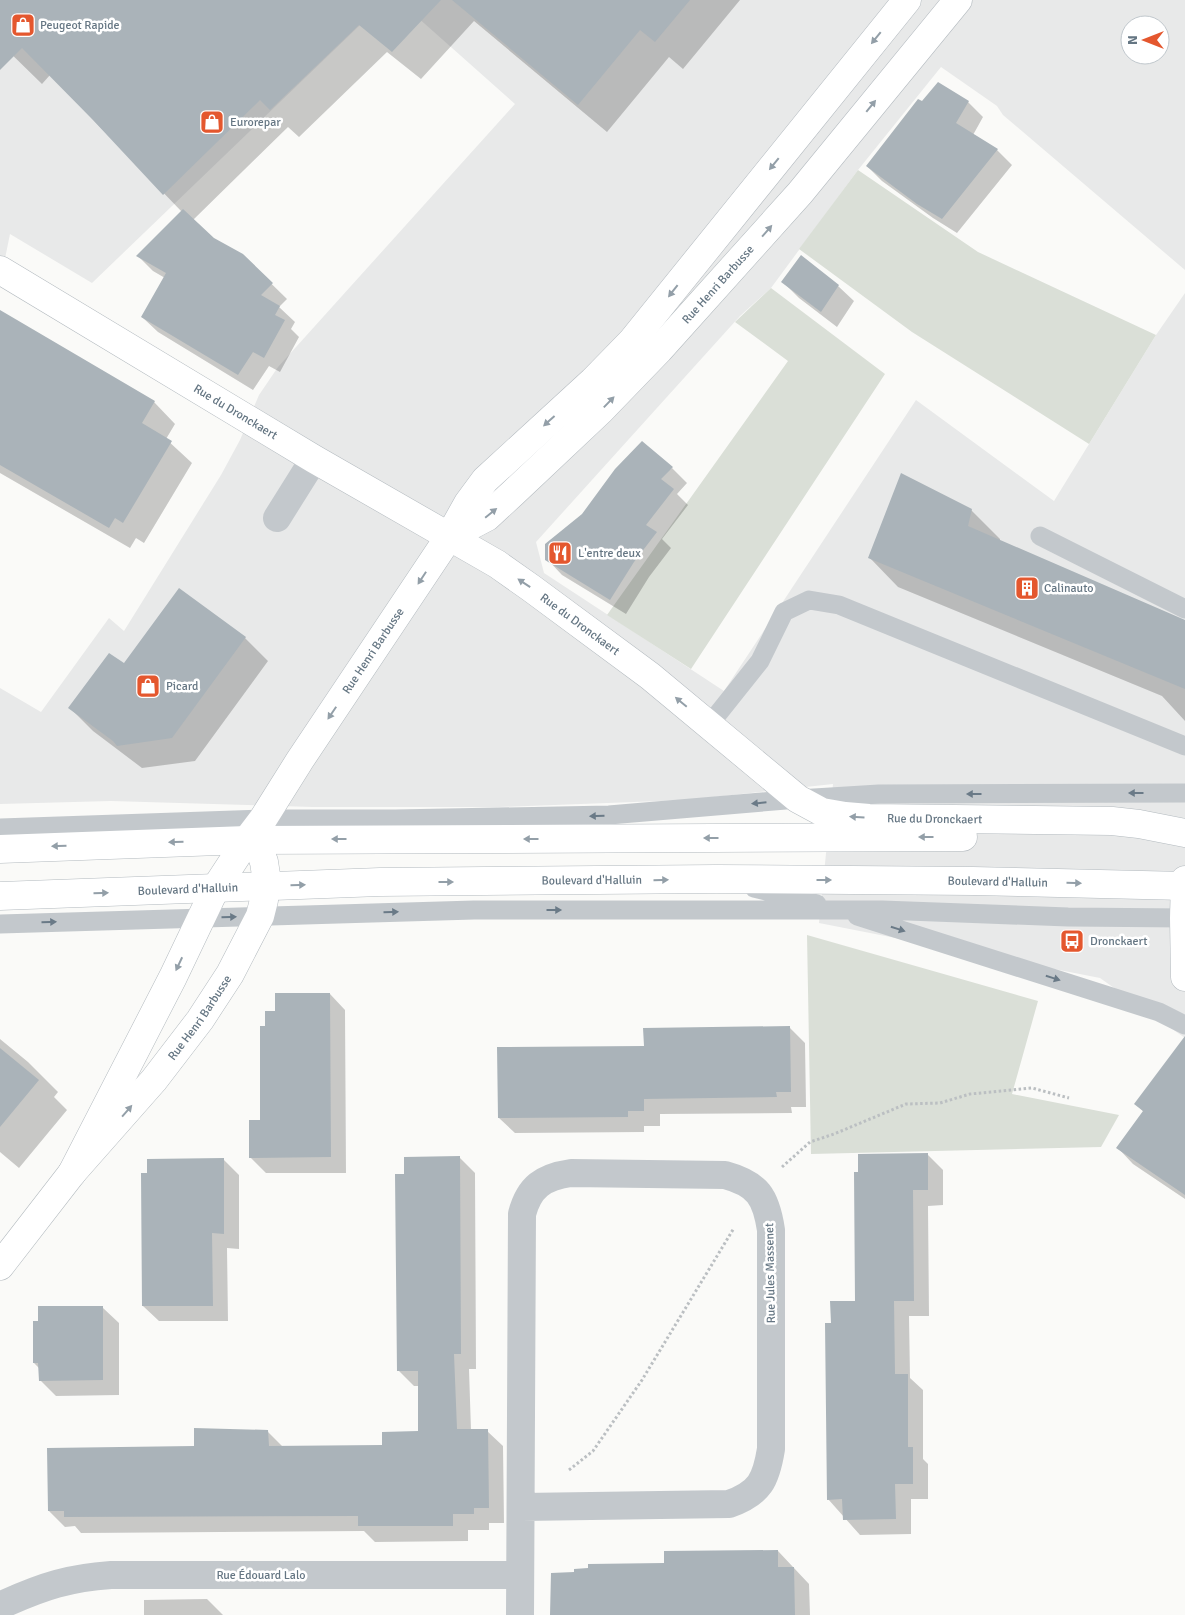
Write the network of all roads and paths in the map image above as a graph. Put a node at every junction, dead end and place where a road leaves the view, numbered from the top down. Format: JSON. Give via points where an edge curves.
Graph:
{"nodes":[{"id":1,"x":907,"y":0,"type":"edge"},
{"id":2,"x":958,"y":0,"type":"edge"},
{"id":3,"x":2,"y":275,"type":"edge"},
{"id":4,"x":314,"y":459,"type":"junction"},
{"id":5,"x":277,"y":518,"type":"dead end"},
{"id":6,"x":1040,"y":536,"type":"dead end"},
{"id":7,"x":449,"y":537,"type":"junction"},
{"id":8,"x":1185,"y":609,"type":"edge"},
{"id":9,"x":708,"y":726,"type":"junction"},
{"id":10,"x":1185,"y":746,"type":"edge"},
{"id":11,"x":1185,"y":793,"type":"edge"},
{"id":12,"x":798,"y":799,"type":"junction"},
{"id":13,"x":0,"y":828,"type":"edge"},
{"id":14,"x":255,"y":829,"type":"junction"},
{"id":15,"x":1185,"y":835,"type":"edge"},
{"id":16,"x":0,"y":848,"type":"edge"},
{"id":17,"x":716,"y":879,"type":"junction"},
{"id":18,"x":1185,"y":884,"type":"edge"},
{"id":19,"x":265,"y":886,"type":"junction"},
{"id":20,"x":215,"y":889,"type":"junction"},
{"id":21,"x":0,"y":896,"type":"edge"},
{"id":22,"x":839,"y":910,"type":"junction"},
{"id":23,"x":260,"y":916,"type":"junction"},
{"id":24,"x":200,"y":918,"type":"junction"},
{"id":25,"x":1184,"y":918,"type":"edge"},
{"id":26,"x":0,"y":924,"type":"edge"},
{"id":27,"x":1185,"y":977,"type":"edge"},
{"id":28,"x":1185,"y":1025,"type":"edge"},
{"id":29,"x":1069,"y":1098,"type":"dead end"},
{"id":30,"x":72,"y":1173,"type":"junction"},
{"id":31,"x":756,"y":1190,"type":"junction"},
{"id":32,"x":0,"y":1266,"type":"edge"},
{"id":33,"x":564,"y":1474,"type":"dead end"},
{"id":34,"x":522,"y":1507,"type":"junction"},
{"id":35,"x":520,"y":1575,"type":"junction"},
{"id":36,"x":6,"y":1602,"type":"edge"},
{"id":37,"x":520,"y":1615,"type":"edge"}],
"edges":[{"from":1,"to":7,"type":"main road","name":"Rue Henri Barbusse","one_way":true,"via":[[632,341],[485,480]]},
{"from":7,"to":2,"type":"main road","name":"Rue Henri Barbusse","one_way":true,"via":[[487,517],[513,494],[659,350],[800,193]]},
{"from":3,"to":4,"type":"main road","name":"Rue du Dronckaert"},
{"from":4,"to":5,"type":"street"},
{"from":4,"to":7,"type":"main road","name":"Rue du Dronckaert"},
{"from":6,"to":8,"type":"lane"},
{"from":9,"to":7,"type":"main road","name":"Rue du Dronckaert","one_way":true,"via":[[650,676],[531,588]]},
{"from":7,"to":14,"type":"main road","name":"Rue Henri Barbusse","one_way":true},
{"from":9,"to":10,"type":"lane","via":[[760,661],[784,612],[809,600],[839,605]]},
{"from":9,"to":12,"type":"main road","name":"Rue du Dronckaert"},
{"from":11,"to":12,"type":"lane","one_way":true,"via":[[879,794]]},
{"from":12,"to":14,"type":"lane","one_way":true,"via":[[609,815],[396,819]]},
{"from":15,"to":12,"type":"main road","name":"Rue du Dronckaert","one_way":true,"via":[[1112,821],[845,816],[822,812]]},
{"from":13,"to":14,"type":"lane"},
{"from":15,"to":14,"type":"main road","one_way":true},
{"from":14,"to":16,"type":"main road","one_way":true},
{"from":14,"to":19,"type":"main road","name":"Rue Henri Barbusse","via":[[266,875]]},
{"from":14,"to":20,"type":"main road","name":"Rue Henri Barbusse"},
{"from":17,"to":18,"type":"main road","name":"Boulevard d'Halluin","one_way":true},
{"from":19,"to":17,"type":"main road","name":"Boulevard d'Halluin","one_way":true},
{"from":17,"to":22,"type":"lane"},
{"from":18,"to":25,"type":"main road"},
{"from":19,"to":20,"type":"main road","name":"Boulevard d'Halluin"},
{"from":19,"to":23,"type":"main road","name":"Rue Henri Barbusse"},
{"from":21,"to":20,"type":"main road","name":"Boulevard d'Halluin","one_way":true},
{"from":20,"to":24,"type":"main road","name":"Rue Henri Barbusse"},
{"from":23,"to":22,"type":"lane","one_way":true,"via":[[474,910]]},
{"from":22,"to":25,"type":"lane"},
{"from":22,"to":28,"type":"lane","one_way":true,"via":[[1159,1012]]},
{"from":24,"to":23,"type":"lane","one_way":true},
{"from":30,"to":23,"type":"main road","name":"Rue Henri Barbusse","one_way":true,"via":[[154,1080],[200,1020],[230,974]]},
{"from":26,"to":24,"type":"lane","one_way":true},
{"from":24,"to":30,"type":"main road","name":"Rue Henri Barbusse","one_way":true},
{"from":25,"to":27,"type":"main road"},
{"from":29,"to":31,"type":"path","via":[[1032,1088],[970,1094],[940,1103],[906,1104],[810,1142]]},
{"from":30,"to":32,"type":"main road","name":"Rue Henri Barbusse"},
{"from":31,"to":33,"type":"path","via":[[642,1380],[592,1451]]},
{"from":31,"to":34,"type":"street","name":"Rue Jules Massenet","via":[[769,1212],[771,1230],[771,1448],[768,1468],[761,1482],[744,1499],[729,1504]]},
{"from":31,"to":34,"type":"street","via":[[746,1182],[725,1175],[571,1173],[547,1179],[531,1192],[522,1214]]},
{"from":34,"to":35,"type":"street"},
{"from":35,"to":36,"type":"street","name":"Rue Édouard Lalo","via":[[111,1575],[57,1582]]},
{"from":35,"to":37,"type":"street"}]}
